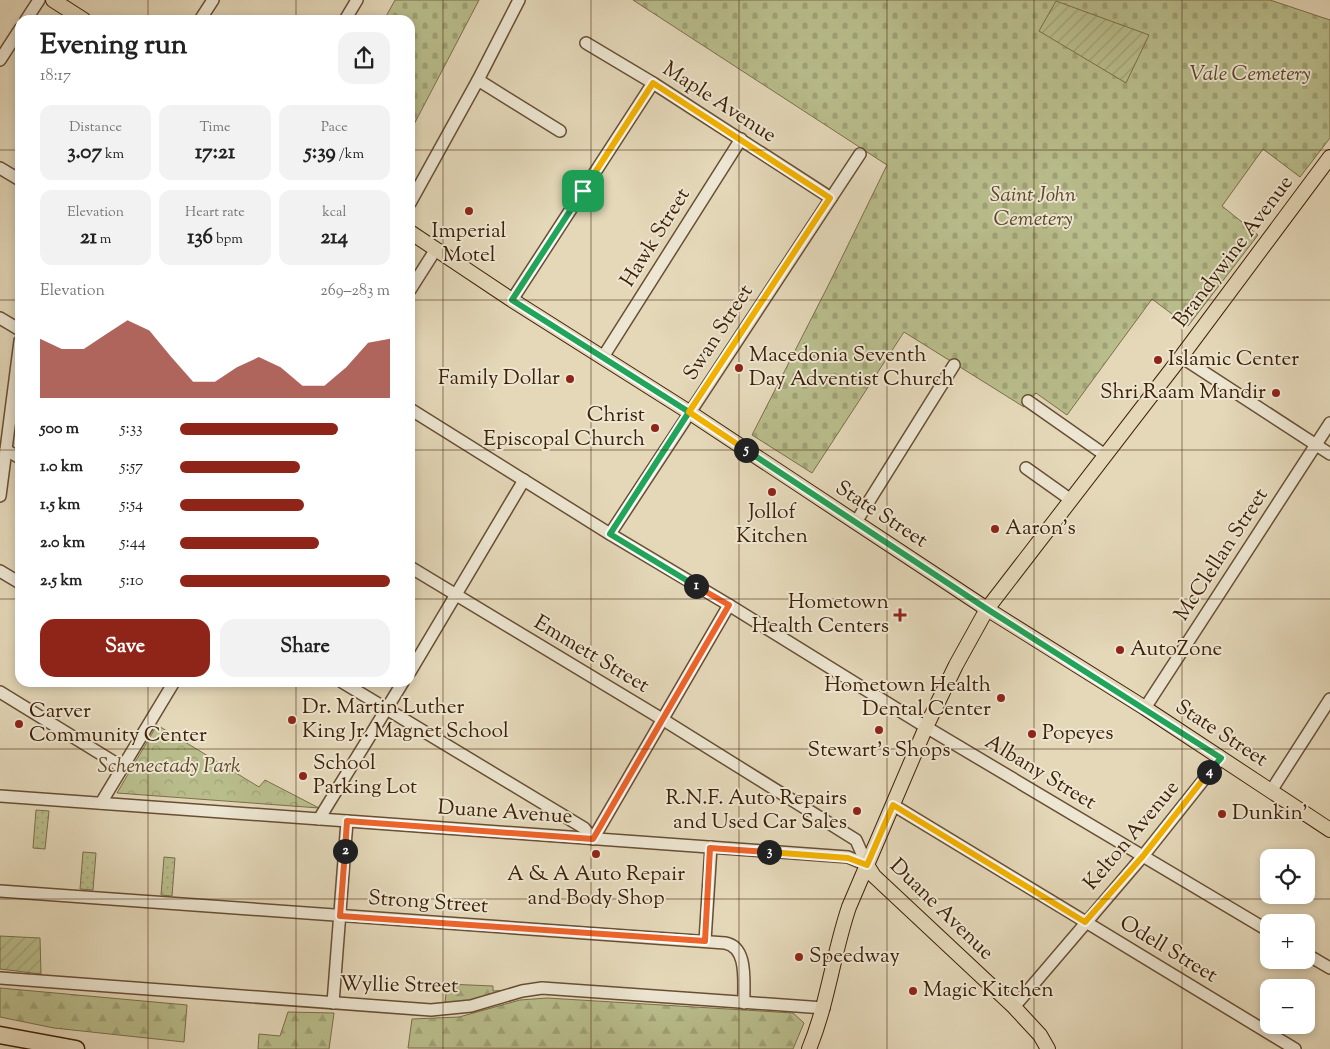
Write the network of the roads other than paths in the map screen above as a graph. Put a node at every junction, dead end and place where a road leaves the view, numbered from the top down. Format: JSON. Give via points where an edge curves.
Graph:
{"nodes":[{"id":1,"x":39,"y":0,"type":"edge"},
{"id":2,"x":213,"y":0,"type":"edge"},
{"id":3,"x":357,"y":0,"type":"edge"},
{"id":4,"x":519,"y":0,"type":"edge"},
{"id":5,"x":59,"y":2,"type":"edge"},
{"id":6,"x":29,"y":15,"type":"edge"},
{"id":7,"x":77,"y":15,"type":"edge"},
{"id":8,"x":203,"y":15,"type":"edge"},
{"id":9,"x":348,"y":15,"type":"edge"},
{"id":10,"x":15,"y":37,"type":"edge"},
{"id":11,"x":586,"y":42,"type":"dead end"},
{"id":12,"x":0,"y":60,"type":"edge"},
{"id":13,"x":478,"y":80,"type":"junction"},
{"id":14,"x":653,"y":83,"type":"junction"},
{"id":15,"x":560,"y":131,"type":"dead end"},
{"id":16,"x":741,"y":139,"type":"junction"},
{"id":17,"x":860,"y":154,"type":"dead end"},
{"id":18,"x":1330,"y":157,"type":"edge"},
{"id":19,"x":0,"y":168,"type":"edge"},
{"id":20,"x":15,"y":177,"type":"edge"},
{"id":21,"x":415,"y":195,"type":"edge"},
{"id":22,"x":830,"y":198,"type":"junction"},
{"id":23,"x":415,"y":235,"type":"edge"},
{"id":24,"x":436,"y":248,"type":"junction"},
{"id":25,"x":415,"y":282,"type":"edge"},
{"id":26,"x":512,"y":300,"type":"junction"},
{"id":27,"x":0,"y":318,"type":"edge"},
{"id":28,"x":15,"y":327,"type":"edge"},
{"id":29,"x":603,"y":357,"type":"junction"},
{"id":30,"x":1181,"y":357,"type":"junction"},
{"id":31,"x":954,"y":365,"type":"dead end"},
{"id":32,"x":15,"y":380,"type":"edge"},
{"id":33,"x":1028,"y":401,"type":"dead end"},
{"id":34,"x":415,"y":412,"type":"edge"},
{"id":35,"x":689,"y":412,"type":"junction"},
{"id":36,"x":1330,"y":422,"type":"edge"},
{"id":37,"x":1315,"y":445,"type":"junction"},
{"id":38,"x":6,"y":450,"type":"junction"},
{"id":39,"x":1105,"y":454,"type":"junction"},
{"id":40,"x":1330,"y":454,"type":"edge"},
{"id":41,"x":15,"y":455,"type":"edge"},
{"id":42,"x":2,"y":466,"type":"edge"},
{"id":43,"x":1026,"y":468,"type":"dead end"},
{"id":44,"x":524,"y":480,"type":"junction"},
{"id":45,"x":0,"y":496,"type":"edge"},
{"id":46,"x":1072,"y":500,"type":"junction"},
{"id":47,"x":856,"y":522,"type":"junction"},
{"id":48,"x":610,"y":534,"type":"junction"},
{"id":49,"x":415,"y":570,"type":"edge"},
{"id":50,"x":0,"y":572,"type":"edge"},
{"id":51,"x":15,"y":580,"type":"edge"},
{"id":52,"x":456,"y":595,"type":"junction"},
{"id":53,"x":729,"y":605,"type":"junction"},
{"id":54,"x":987,"y":609,"type":"junction"},
{"id":55,"x":415,"y":664,"type":"edge"},
{"id":56,"x":171,"y":687,"type":"edge"},
{"id":57,"x":350,"y":687,"type":"edge"},
{"id":58,"x":401,"y":687,"type":"edge"},
{"id":59,"x":0,"y":692,"type":"edge"},
{"id":60,"x":1330,"y":699,"type":"edge"},
{"id":61,"x":1145,"y":708,"type":"junction"},
{"id":62,"x":387,"y":710,"type":"junction"},
{"id":63,"x":662,"y":719,"type":"junction"},
{"id":64,"x":926,"y":728,"type":"junction"},
{"id":65,"x":1221,"y":758,"type":"junction"},
{"id":66,"x":122,"y":767,"type":"junction"},
{"id":67,"x":1271,"y":791,"type":"junction"},
{"id":68,"x":0,"y":796,"type":"edge"},
{"id":69,"x":101,"y":803,"type":"junction"},
{"id":70,"x":893,"y":805,"type":"junction"},
{"id":71,"x":319,"y":819,"type":"junction"},
{"id":72,"x":347,"y":821,"type":"junction"},
{"id":73,"x":1330,"y":830,"type":"edge"},
{"id":74,"x":593,"y":839,"type":"junction"},
{"id":75,"x":710,"y":848,"type":"junction"},
{"id":76,"x":1143,"y":856,"type":"junction"},
{"id":77,"x":867,"y":865,"type":"junction"},
{"id":78,"x":0,"y":891,"type":"edge"},
{"id":79,"x":340,"y":916,"type":"junction"},
{"id":80,"x":1085,"y":922,"type":"junction"},
{"id":81,"x":1260,"y":926,"type":"edge"},
{"id":82,"x":705,"y":941,"type":"junction"},
{"id":83,"x":1315,"y":959,"type":"edge"},
{"id":84,"x":1330,"y":968,"type":"edge"},
{"id":85,"x":0,"y":978,"type":"edge"},
{"id":86,"x":333,"y":1003,"type":"junction"},
{"id":87,"x":744,"y":1003,"type":"junction"},
{"id":88,"x":1014,"y":1007,"type":"junction"},
{"id":89,"x":824,"y":1008,"type":"junction"},
{"id":90,"x":0,"y":1035,"type":"edge"},
{"id":91,"x":76,"y":1049,"type":"edge"},
{"id":92,"x":809,"y":1049,"type":"edge"},
{"id":93,"x":1048,"y":1049,"type":"edge"},
{"id":94,"x":1295,"y":1049,"type":"edge"}],
"edges":[{"from":1,"to":6,"type":"street"},
{"from":2,"to":8,"type":"street"},
{"from":3,"to":9,"type":"street"},
{"from":4,"to":13,"type":"street"},
{"from":5,"to":7,"type":"main road"},
{"from":10,"to":12,"type":"street"},
{"from":11,"to":14,"type":"street","name":"Maple Avenue"},
{"from":13,"to":15,"type":"street"},
{"from":13,"to":21,"type":"street"},
{"from":14,"to":16,"type":"street","name":"Maple Avenue"},
{"from":14,"to":26,"type":"street"},
{"from":16,"to":22,"type":"street","name":"Maple Avenue"},
{"from":16,"to":29,"type":"street","name":"Hawk Street"},
{"from":17,"to":22,"type":"street","name":"Swan Street"},
{"from":18,"to":30,"type":"main road","name":"Brandywine Avenue"},
{"from":19,"to":20,"type":"street"},
{"from":22,"to":35,"type":"street","name":"Swan Street"},
{"from":23,"to":24,"type":"main road","name":"State Street"},
{"from":24,"to":25,"type":"street"},
{"from":24,"to":26,"type":"main road","name":"State Street"},
{"from":26,"to":29,"type":"main road","name":"State Street"},
{"from":27,"to":28,"type":"street"},
{"from":29,"to":35,"type":"main road","name":"State Street"},
{"from":30,"to":37,"type":"street"},
{"from":30,"to":39,"type":"main road","name":"Brandywine Avenue"},
{"from":31,"to":47,"type":"street"},
{"from":32,"to":38,"type":"street"},
{"from":33,"to":39,"type":"street"},
{"from":34,"to":44,"type":"street","name":"Albany Street"},
{"from":35,"to":47,"type":"main road","name":"State Street"},
{"from":35,"to":48,"type":"street","name":"Swan Street"},
{"from":36,"to":37,"type":"street","name":"McClellan Street"},
{"from":37,"to":40,"type":"street"},
{"from":37,"to":61,"type":"street","name":"McClellan Street"},
{"from":38,"to":41,"type":"street"},
{"from":38,"to":42,"type":"street"},
{"from":39,"to":46,"type":"main road","name":"Brandywine Avenue"},
{"from":42,"to":45,"type":"street"},
{"from":43,"to":46,"type":"street"},
{"from":44,"to":48,"type":"street","name":"Albany Street"},
{"from":44,"to":52,"type":"street"},
{"from":46,"to":54,"type":"main road","name":"Brandywine Avenue"},
{"from":47,"to":54,"type":"main road","name":"State Street"},
{"from":48,"to":53,"type":"street","name":"Albany Street"},
{"from":49,"to":52,"type":"street","name":"Emmett Street"},
{"from":50,"to":51,"type":"street"},
{"from":52,"to":55,"type":"street"},
{"from":52,"to":63,"type":"street","name":"Emmett Street"},
{"from":53,"to":63,"type":"street"},
{"from":53,"to":64,"type":"street","name":"Albany Street"},
{"from":54,"to":61,"type":"main road","name":"State Street"},
{"from":54,"to":64,"type":"main road","name":"Brandywine Avenue"},
{"from":56,"to":66,"type":"street"},
{"from":57,"to":62,"type":"street"},
{"from":58,"to":62,"type":"street"},
{"from":59,"to":66,"type":"street"},
{"from":60,"to":67,"type":"street"},
{"from":61,"to":65,"type":"main road","name":"State Street"},
{"from":62,"to":71,"type":"street"},
{"from":62,"to":74,"type":"street","via":[[584,828]]},
{"from":63,"to":74,"type":"street"},
{"from":63,"to":77,"type":"street","name":"Emmett Street","via":[[856,840]]},
{"from":64,"to":70,"type":"main road","name":"Brandywine Avenue"},
{"from":64,"to":76,"type":"street","name":"Albany Street"},
{"from":65,"to":67,"type":"main road","name":"State Street"},
{"from":65,"to":76,"type":"street","name":"Kelton Avenue"},
{"from":66,"to":69,"type":"street"},
{"from":67,"to":73,"type":"main road","name":"State Street"},
{"from":68,"to":69,"type":"street","name":"Duane Avenue"},
{"from":69,"to":71,"type":"street","name":"Duane Avenue"},
{"from":70,"to":77,"type":"main road","name":"Brandywine Avenue"},
{"from":70,"to":80,"type":"street","name":"Odell Street"},
{"from":71,"to":72,"type":"street","name":"Duane Avenue"},
{"from":72,"to":74,"type":"street","name":"Duane Avenue"},
{"from":72,"to":79,"type":"street"},
{"from":74,"to":75,"type":"street","name":"Duane Avenue"},
{"from":75,"to":77,"type":"street","name":"Duane Avenue","via":[[848,858]]},
{"from":75,"to":82,"type":"street"},
{"from":76,"to":80,"type":"street","name":"Kelton Avenue"},
{"from":76,"to":81,"type":"street","name":"Albany Street"},
{"from":77,"to":88,"type":"main road","name":"Duane Avenue","via":[[874,876]]},
{"from":77,"to":89,"type":"main road","name":"Brandywine Avenue","via":[[843,925]]},
{"from":78,"to":79,"type":"street","name":"Strong Street"},
{"from":79,"to":82,"type":"street","name":"Strong Street"},
{"from":79,"to":86,"type":"street"},
{"from":80,"to":88,"type":"street","name":"Kelton Avenue"},
{"from":80,"to":94,"type":"street","name":"Odell Street"},
{"from":82,"to":87,"type":"street","name":"Strong Street","via":[[732,944],[737,949],[743,970]]},
{"from":83,"to":84,"type":"street"},
{"from":85,"to":86,"type":"street","name":"Wyllie Street"},
{"from":86,"to":87,"type":"street","name":"Wyllie Street","via":[[431,1010],[471,1006],[542,988]]},
{"from":87,"to":89,"type":"street","name":"Wyllie Street"},
{"from":88,"to":93,"type":"main road","name":"Duane Avenue","via":[[1040,1035]]},
{"from":89,"to":92,"type":"main road","name":"Brandywine Avenue"},
{"from":90,"to":91,"type":"highway"}]}
